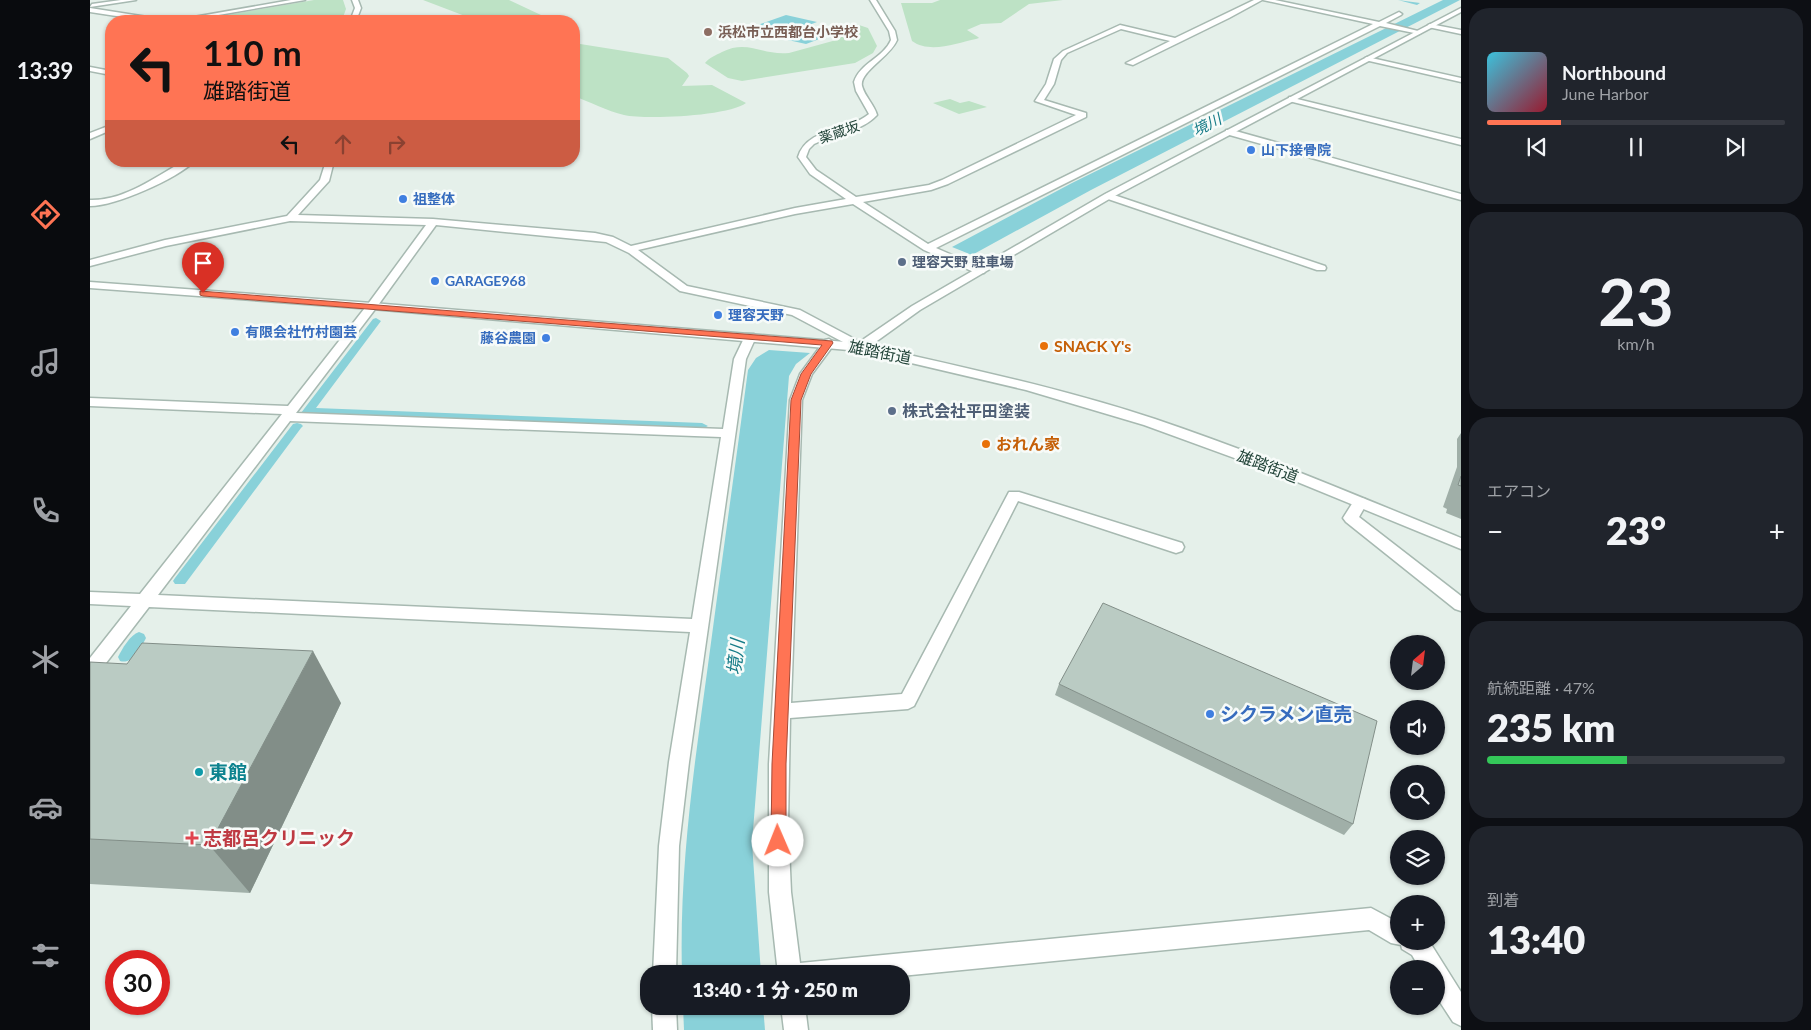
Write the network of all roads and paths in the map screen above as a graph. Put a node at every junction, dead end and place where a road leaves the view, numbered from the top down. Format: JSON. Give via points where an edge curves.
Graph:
{"nodes":[{"id":1,"x":133,"y":0,"type":"edge"},
{"id":2,"x":302,"y":0,"type":"edge"},
{"id":3,"x":355,"y":0,"type":"edge"},
{"id":4,"x":873,"y":0,"type":"edge"},
{"id":5,"x":1259,"y":0,"type":"edge"},
{"id":6,"x":1266,"y":0,"type":"edge"},
{"id":7,"x":90,"y":8,"type":"edge"},
{"id":8,"x":1461,"y":10,"type":"edge"},
{"id":9,"x":1399,"y":14,"type":"dead end"},
{"id":10,"x":128,"y":15,"type":"edge"},
{"id":11,"x":211,"y":15,"type":"edge"},
{"id":12,"x":355,"y":15,"type":"edge"},
{"id":13,"x":1383,"y":24,"type":"junction"},
{"id":14,"x":1430,"y":26,"type":"junction"},
{"id":15,"x":1419,"y":32,"type":"junction"},
{"id":16,"x":1461,"y":32,"type":"edge"},
{"id":17,"x":1176,"y":40,"type":"junction"},
{"id":18,"x":1367,"y":60,"type":"junction"},
{"id":19,"x":1130,"y":63,"type":"dead end"},
{"id":20,"x":90,"y":69,"type":"edge"},
{"id":21,"x":105,"y":72,"type":"edge"},
{"id":22,"x":1461,"y":80,"type":"edge"},
{"id":23,"x":1292,"y":99,"type":"junction"},
{"id":24,"x":90,"y":127,"type":"edge"},
{"id":25,"x":105,"y":129,"type":"edge"},
{"id":26,"x":105,"y":130,"type":"edge"},
{"id":27,"x":1229,"y":132,"type":"junction"},
{"id":28,"x":90,"y":136,"type":"edge"},
{"id":29,"x":1461,"y":142,"type":"edge"},
{"id":30,"x":180,"y":167,"type":"edge"},
{"id":31,"x":328,"y":167,"type":"edge"},
{"id":32,"x":1108,"y":196,"type":"junction"},
{"id":33,"x":1461,"y":197,"type":"edge"},
{"id":34,"x":854,"y":199,"type":"junction"},
{"id":35,"x":90,"y":203,"type":"edge"},
{"id":36,"x":290,"y":218,"type":"junction"},
{"id":37,"x":434,"y":222,"type":"junction"},
{"id":38,"x":928,"y":248,"type":"junction"},
{"id":39,"x":631,"y":249,"type":"junction"},
{"id":40,"x":90,"y":263,"type":"edge"},
{"id":41,"x":1321,"y":268,"type":"dead end"},
{"id":42,"x":980,"y":271,"type":"junction"},
{"id":43,"x":90,"y":285,"type":"edge"},
{"id":44,"x":372,"y":306,"type":"junction"},
{"id":45,"x":750,"y":337,"type":"junction"},
{"id":46,"x":827,"y":343,"type":"junction"},
{"id":47,"x":860,"y":347,"type":"junction"},
{"id":48,"x":90,"y":402,"type":"edge"},
{"id":49,"x":289,"y":413,"type":"junction"},
{"id":50,"x":729,"y":433,"type":"junction"},
{"id":51,"x":1360,"y":502,"type":"junction"},
{"id":52,"x":1461,"y":544,"type":"edge"},
{"id":53,"x":1176,"y":547,"type":"dead end"},
{"id":54,"x":90,"y":598,"type":"edge"},
{"id":55,"x":144,"y":600,"type":"junction"},
{"id":56,"x":1461,"y":605,"type":"edge"},
{"id":57,"x":699,"y":626,"type":"junction"},
{"id":58,"x":90,"y":671,"type":"edge"},
{"id":59,"x":782,"y":711,"type":"junction"},
{"id":60,"x":1390,"y":930,"type":"edge"},
{"id":61,"x":664,"y":965,"type":"edge"},
{"id":62,"x":789,"y":965,"type":"edge"},
{"id":63,"x":894,"y":965,"type":"edge"},
{"id":64,"x":1445,"y":988,"type":"edge"},
{"id":65,"x":1461,"y":1014,"type":"edge"},
{"id":66,"x":664,"y":1015,"type":"edge"},
{"id":67,"x":794,"y":1015,"type":"edge"},
{"id":68,"x":665,"y":1030,"type":"edge"},
{"id":69,"x":796,"y":1030,"type":"edge"}],
"edges":[{"from":1,"to":7,"type":"street"},
{"from":2,"to":11,"type":"street"},
{"from":3,"to":12,"type":"street","via":[[358,8]]},
{"from":4,"to":34,"type":"street","name":"薬蔵坂","via":[[892,30],[894,40],[885,55],[860,77],[859,89],[873,115],[868,122],[814,141],[802,151],[805,164],[813,172]]},
{"from":5,"to":17,"type":"street"},
{"from":6,"to":13,"type":"street"},
{"from":7,"to":10,"type":"street"},
{"from":8,"to":14,"type":"street"},
{"from":9,"to":13,"type":"street"},
{"from":13,"to":15,"type":"street"},
{"from":13,"to":38,"type":"street"},
{"from":14,"to":15,"type":"street"},
{"from":14,"to":16,"type":"street"},
{"from":15,"to":18,"type":"street"},
{"from":17,"to":19,"type":"street"},
{"from":17,"to":34,"type":"street","via":[[1120,27],[1075,47],[1058,59],[1050,84],[1038,101],[1083,114],[945,182]]},
{"from":18,"to":22,"type":"street"},
{"from":18,"to":23,"type":"street"},
{"from":20,"to":21,"type":"street"},
{"from":23,"to":27,"type":"street"},
{"from":23,"to":29,"type":"street"},
{"from":24,"to":25,"type":"street"},
{"from":26,"to":28,"type":"street"},
{"from":27,"to":32,"type":"street"},
{"from":27,"to":33,"type":"street"},
{"from":30,"to":35,"type":"street","via":[[113,202]]},
{"from":31,"to":36,"type":"street","via":[[321,185]]},
{"from":32,"to":41,"type":"street"},
{"from":32,"to":42,"type":"street"},
{"from":34,"to":38,"type":"street"},
{"from":34,"to":39,"type":"street"},
{"from":36,"to":37,"type":"street"},
{"from":36,"to":40,"type":"street","via":[[199,235]]},
{"from":37,"to":39,"type":"street","via":[[595,236],[617,241]]},
{"from":37,"to":44,"type":"street"},
{"from":38,"to":42,"type":"street"},
{"from":39,"to":47,"type":"street","via":[[670,281],[684,288],[796,312]]},
{"from":42,"to":47,"type":"street","via":[[916,308]]},
{"from":43,"to":44,"type":"street","name":"雄踏街道"},
{"from":44,"to":45,"type":"street","name":"雄踏街道"},
{"from":44,"to":49,"type":"street"},
{"from":45,"to":46,"type":"street","name":"雄踏街道"},
{"from":45,"to":50,"type":"street","via":[[740,359]]},
{"from":46,"to":47,"type":"street","name":"雄踏街道"},
{"from":46,"to":59,"type":"street","via":[[806,374],[796,400]]},
{"from":47,"to":51,"type":"street","name":"雄踏街道","via":[[973,372],[1097,406],[1220,447]]},
{"from":48,"to":49,"type":"street"},
{"from":49,"to":50,"type":"street"},
{"from":49,"to":55,"type":"street"},
{"from":50,"to":57,"type":"street"},
{"from":51,"to":52,"type":"street","name":"雄踏街道"},
{"from":51,"to":56,"type":"street","via":[[1351,518]]},
{"from":53,"to":59,"type":"street","via":[[1014,495],[908,701]]},
{"from":54,"to":55,"type":"street"},
{"from":55,"to":57,"type":"street"},
{"from":55,"to":58,"type":"street"},
{"from":57,"to":61,"type":"street","via":[[669,846]]},
{"from":59,"to":62,"type":"street","via":[[778,834],[780,892]]},
{"from":60,"to":63,"type":"street","via":[[1371,919]]},
{"from":64,"to":65,"type":"street"},
{"from":66,"to":68,"type":"street"},
{"from":67,"to":69,"type":"street"}]}
